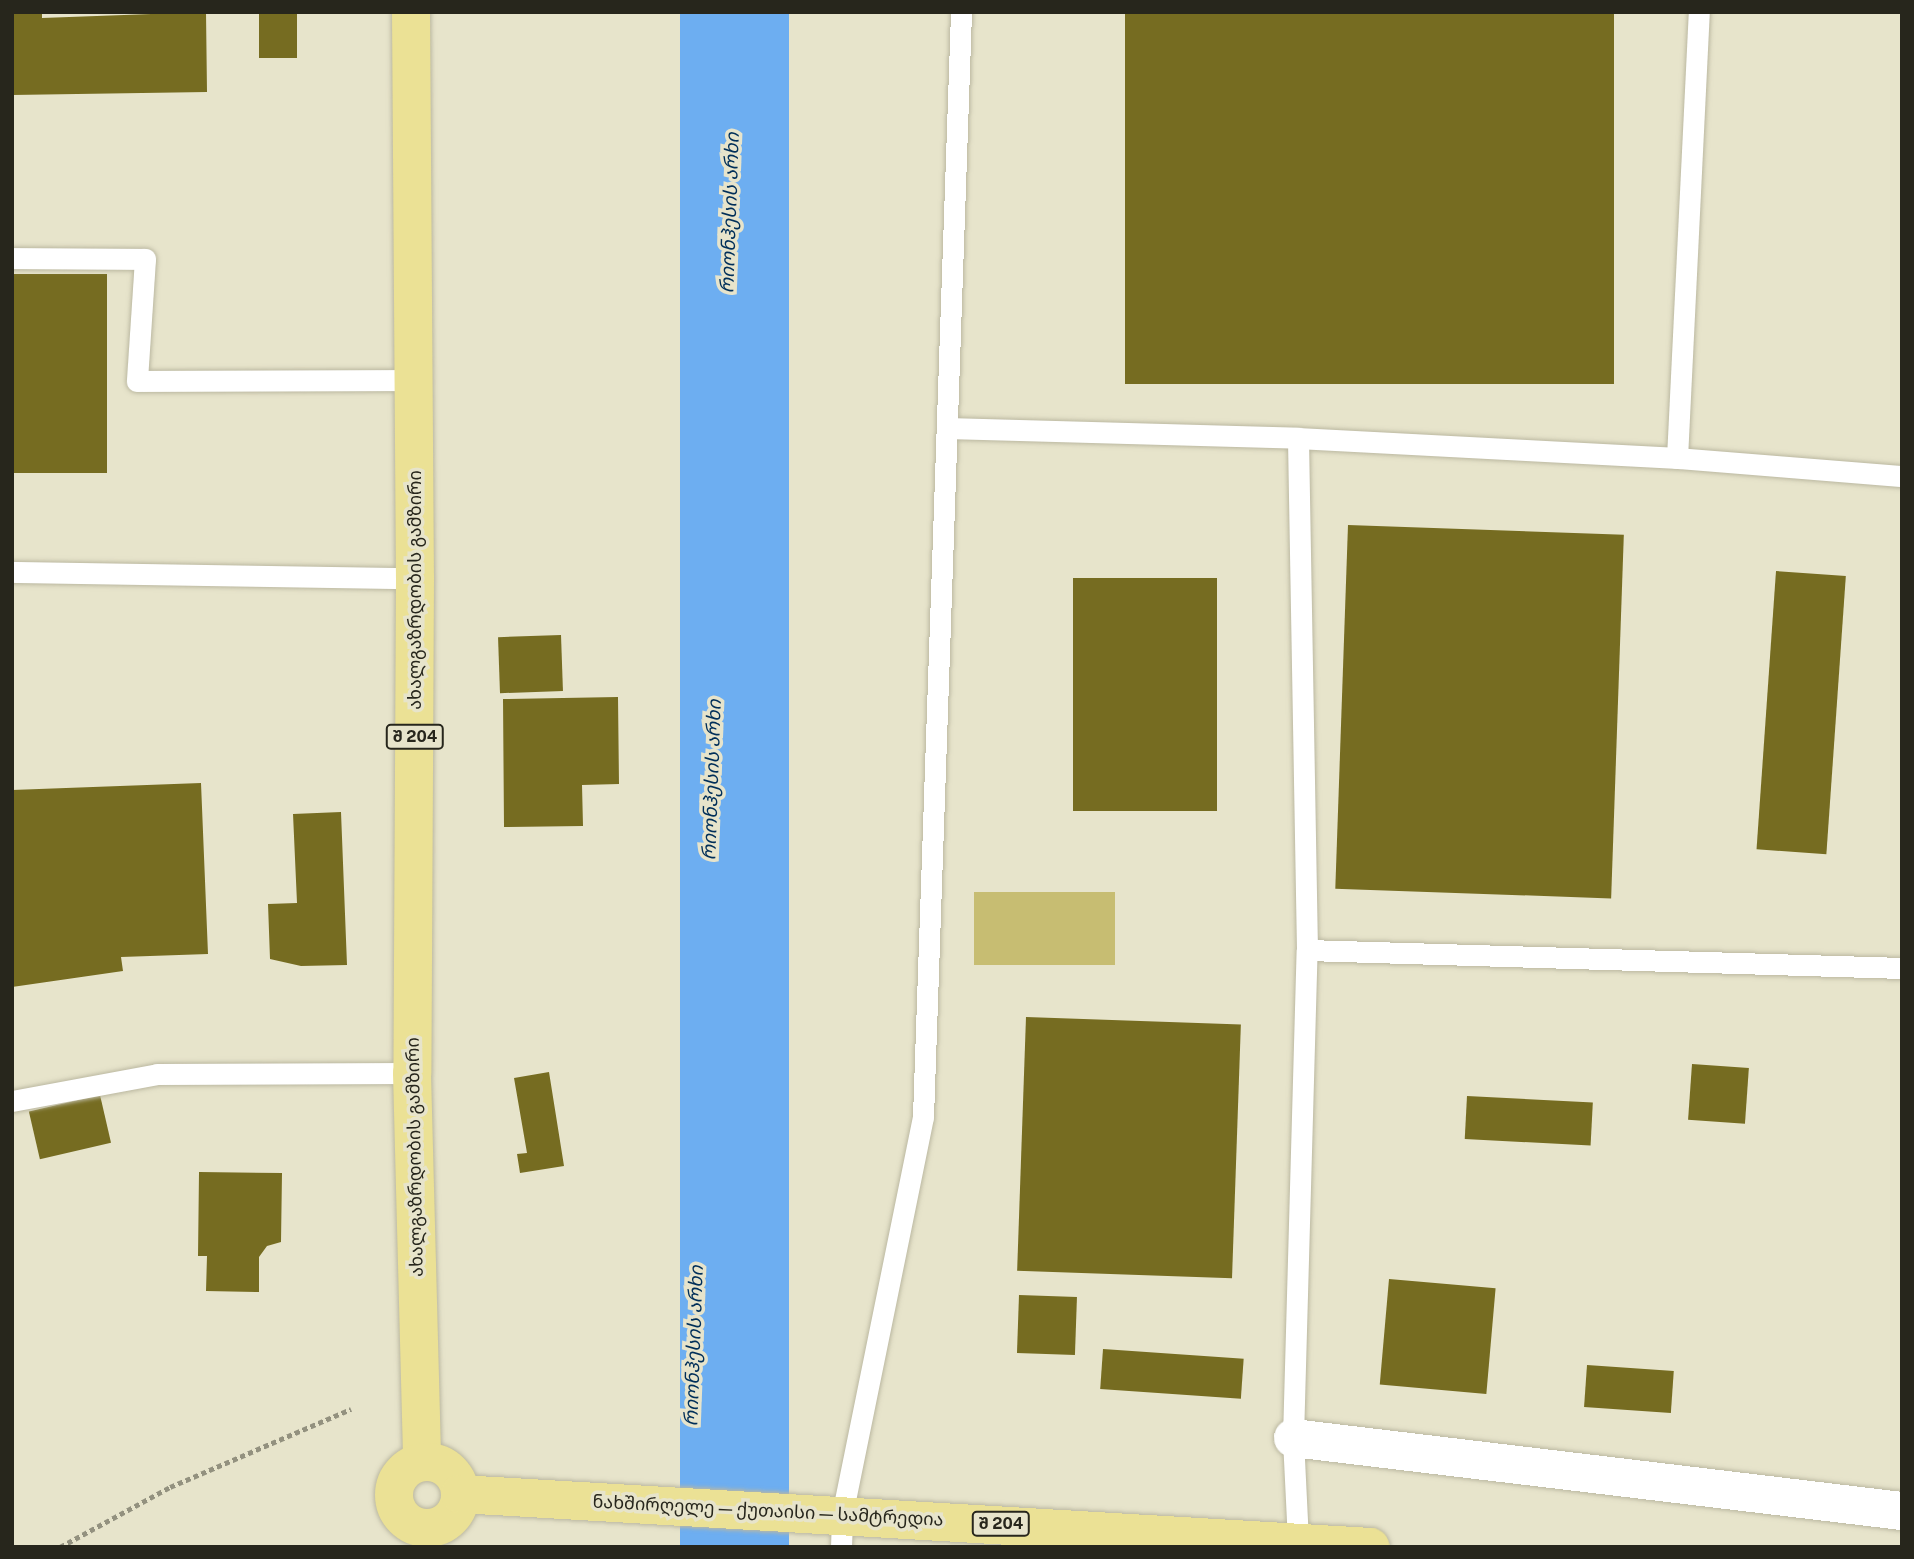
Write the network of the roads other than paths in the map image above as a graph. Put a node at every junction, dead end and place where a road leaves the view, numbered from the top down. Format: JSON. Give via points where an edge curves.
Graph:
{"nodes":[{"id":1,"x":411,"y":12,"type":"edge"},
{"id":2,"x":961,"y":12,"type":"edge"},
{"id":3,"x":1699,"y":12,"type":"edge"},
{"id":4,"x":12,"y":258,"type":"edge"},
{"id":5,"x":414,"y":380,"type":"junction"},
{"id":6,"x":948,"y":428,"type":"junction"},
{"id":7,"x":1298,"y":438,"type":"junction"},
{"id":8,"x":1677,"y":458,"type":"junction"},
{"id":9,"x":1902,"y":476,"type":"edge"},
{"id":10,"x":12,"y":572,"type":"edge"},
{"id":11,"x":415,"y":578,"type":"junction"},
{"id":12,"x":1307,"y":950,"type":"junction"},
{"id":13,"x":1902,"y":968,"type":"edge"},
{"id":14,"x":412,"y":1073,"type":"junction"},
{"id":15,"x":12,"y":1101,"type":"edge"},
{"id":16,"x":1293,"y":1438,"type":"junction"},
{"id":17,"x":422,"y":1462,"type":"junction"},
{"id":18,"x":460,"y":1494,"type":"junction"},
{"id":19,"x":1902,"y":1511,"type":"edge"},
{"id":20,"x":842,"y":1531,"type":"edge"},
{"id":21,"x":422,"y":1538,"type":"edge"},
{"id":22,"x":1216,"y":1541,"type":"edge"},
{"id":23,"x":1298,"y":1541,"type":"junction"},
{"id":24,"x":1370,"y":1547,"type":"edge"}],
"edges":[{"from":1,"to":5,"type":"main road","name":"ახალგაზრდობის გამზირი","number":"შ 204"},
{"from":2,"to":6,"type":"lane"},
{"from":3,"to":8,"type":"lane"},
{"from":4,"to":5,"type":"lane","via":[[145,259],[137,381]]},
{"from":5,"to":11,"type":"main road","name":"ახალგაზრდობის გამზირი","number":"შ 204"},
{"from":6,"to":7,"type":"lane"},
{"from":6,"to":20,"type":"lane","via":[[923,1117]]},
{"from":7,"to":8,"type":"lane"},
{"from":7,"to":12,"type":"lane"},
{"from":8,"to":9,"type":"lane"},
{"from":10,"to":11,"type":"lane"},
{"from":11,"to":14,"type":"main road","name":"ახალგაზრდობის გამზირი","number":"შ 204"},
{"from":12,"to":13,"type":"lane"},
{"from":12,"to":16,"type":"lane"},
{"from":14,"to":15,"type":"lane","via":[[157,1074]]},
{"from":14,"to":17,"type":"main road","name":"ახალგაზრდობის გამზირი","number":"შ 204"},
{"from":16,"to":19,"type":"street"},
{"from":16,"to":23,"type":"lane"},
{"from":17,"to":18,"type":"main road","via":[[450,1472]]},
{"from":17,"to":21,"type":"main road","via":[[404,1471],[393,1490],[396,1510]]},
{"from":18,"to":20,"type":"main road","name":"ნახშირღელე — ქუთაისი — სამტრედია","number":"შ 204","via":[[792,1511]]},
{"from":18,"to":21,"type":"main road","via":[[451,1518]]},
{"from":20,"to":22,"type":"main road","name":"ნახშირღელე — ქუთაისი — სამტრედია","number":"შ 204"},
{"from":22,"to":23,"type":"main road","name":"ნახშირღელე — ქუთაისი — სამტრედია","number":"შ 204"},
{"from":23,"to":24,"type":"main road","name":"ნახშირღელე — ქუთაისი — სამტრედია","number":"შ 204"}]}
